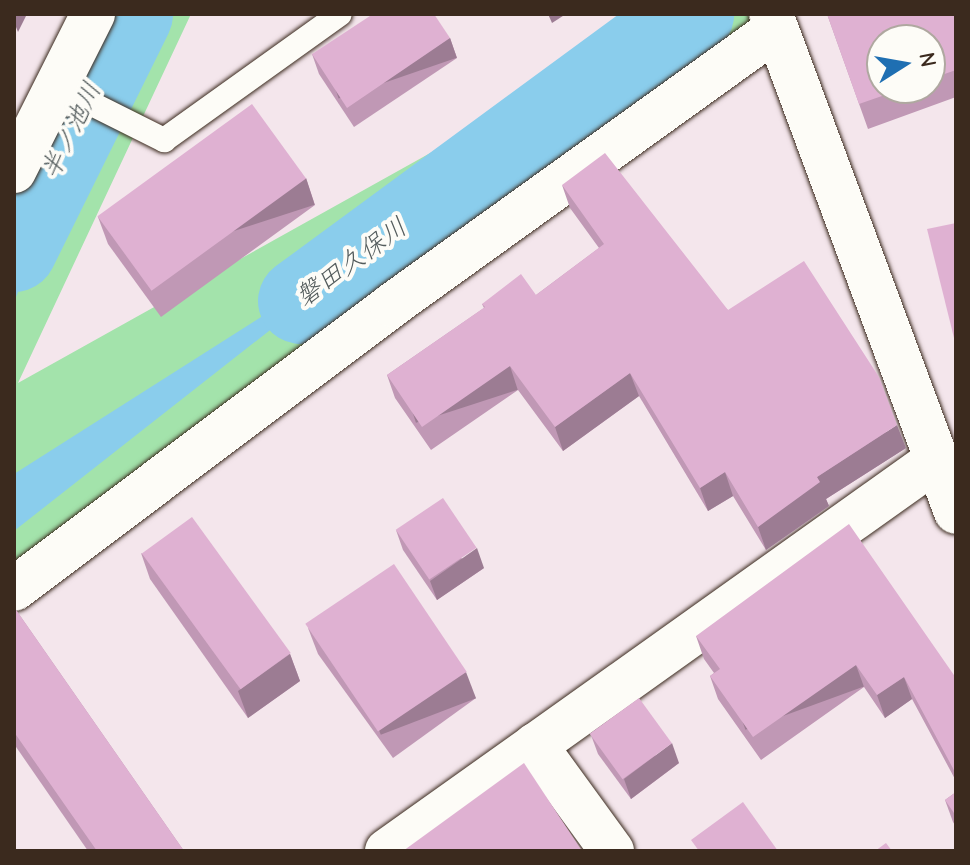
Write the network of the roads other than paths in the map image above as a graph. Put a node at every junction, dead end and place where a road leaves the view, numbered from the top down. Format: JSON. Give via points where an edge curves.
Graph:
{"nodes":[{"id":1,"x":93,"y":14,"type":"edge"},
{"id":2,"x":340,"y":14,"type":"edge"},
{"id":3,"x":772,"y":19,"type":"edge"},
{"id":4,"x":58,"y":87,"type":"junction"},
{"id":5,"x":14,"y":171,"type":"edge"},
{"id":6,"x":936,"y":460,"type":"junction"},
{"id":7,"x":956,"y":512,"type":"edge"},
{"id":8,"x":14,"y":589,"type":"edge"},
{"id":9,"x":535,"y":745,"type":"junction"},
{"id":10,"x":387,"y":851,"type":"edge"},
{"id":11,"x":612,"y":851,"type":"edge"}],
"edges":[{"from":1,"to":4,"type":"street"},
{"from":2,"to":4,"type":"lane","via":[[164,140]]},
{"from":3,"to":6,"type":"street"},
{"from":3,"to":8,"type":"street"},
{"from":4,"to":5,"type":"street"},
{"from":6,"to":7,"type":"street"},
{"from":6,"to":9,"type":"street"},
{"from":9,"to":10,"type":"street"},
{"from":9,"to":11,"type":"street"}]}
